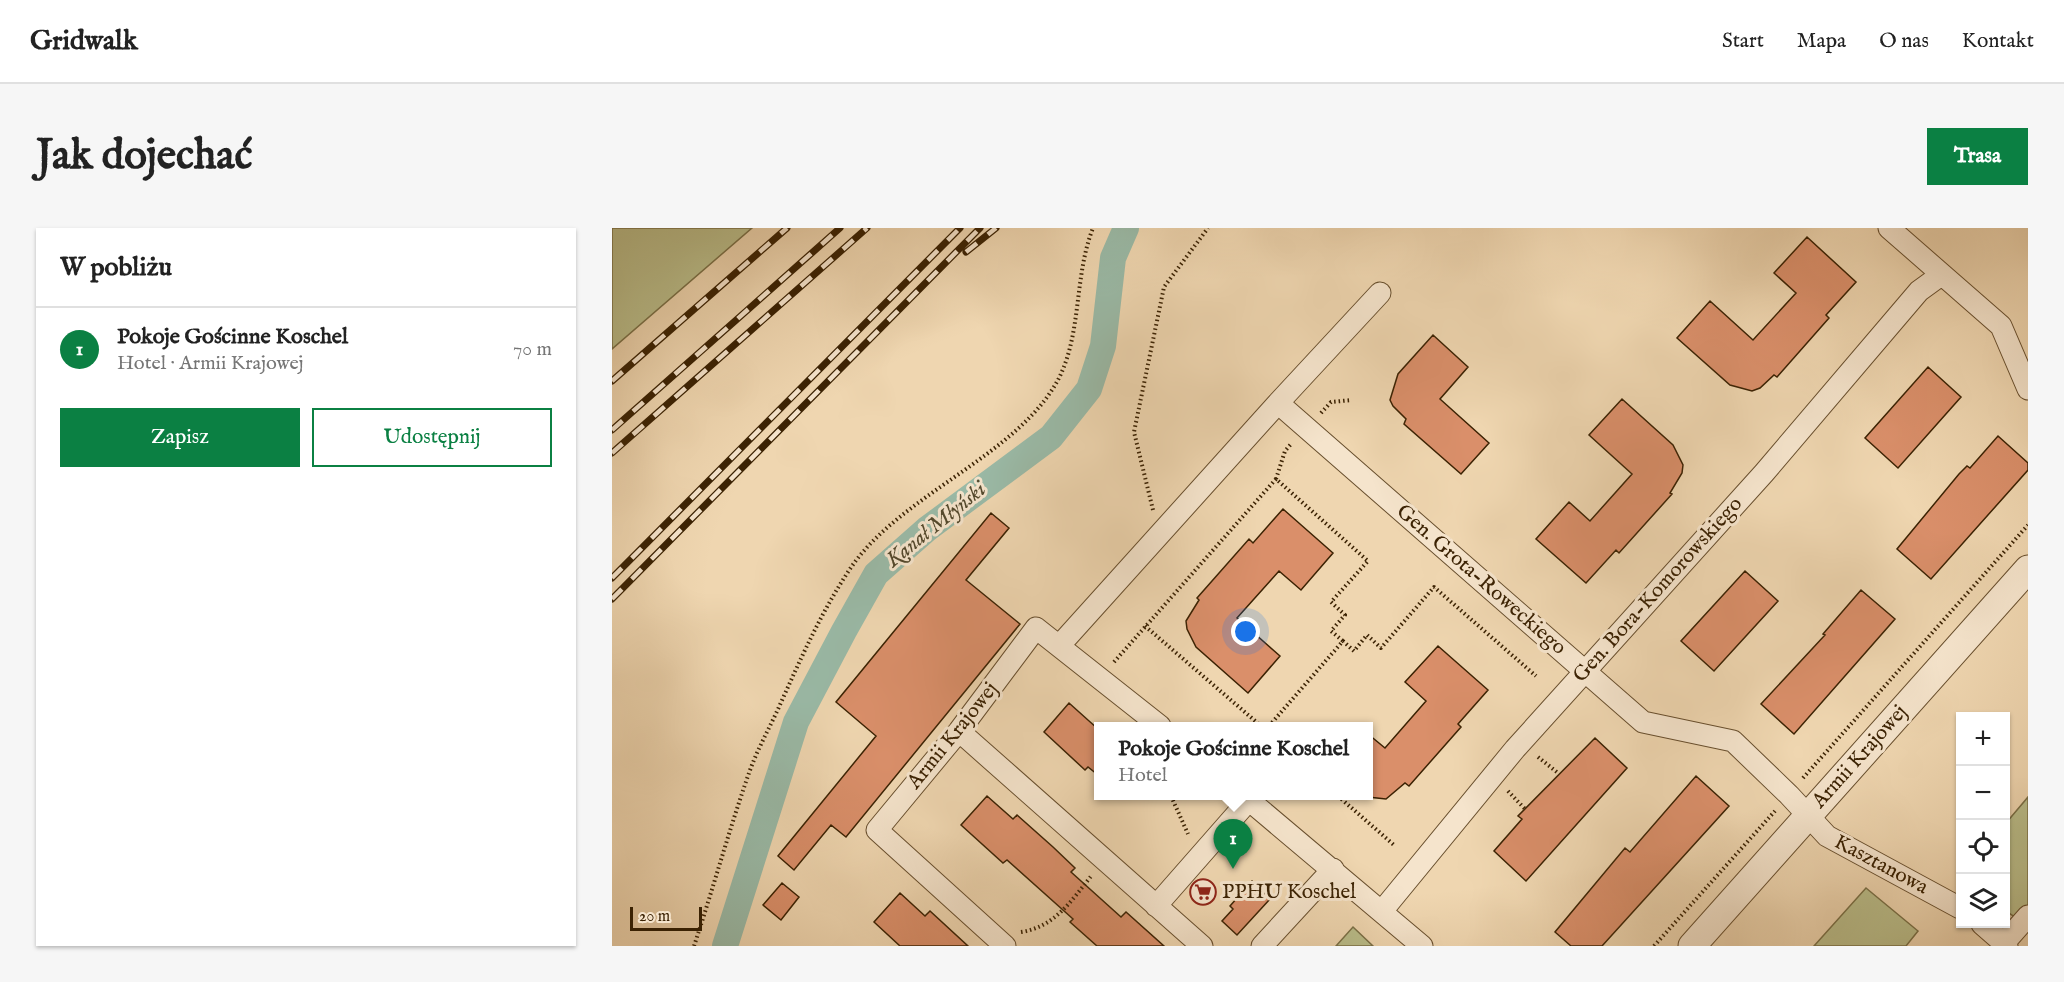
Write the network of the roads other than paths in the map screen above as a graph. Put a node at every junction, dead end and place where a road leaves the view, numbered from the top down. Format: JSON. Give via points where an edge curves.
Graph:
{"nodes":[{"id":1,"x":1888,"y":228,"type":"edge"},
{"id":2,"x":1941,"y":275,"type":"junction"},
{"id":3,"x":1380,"y":293,"type":"dead end"},
{"id":4,"x":2028,"y":389,"type":"edge"},
{"id":5,"x":1278,"y":403,"type":"junction"},
{"id":6,"x":2028,"y":569,"type":"edge"},
{"id":7,"x":1059,"y":646,"type":"junction"},
{"id":8,"x":1584,"y":671,"type":"junction"},
{"id":9,"x":1155,"y":722,"type":"edge"},
{"id":10,"x":958,"y":731,"type":"junction"},
{"id":11,"x":1244,"y":800,"type":"edge"},
{"id":12,"x":1248,"y":800,"type":"edge"},
{"id":13,"x":1807,"y":816,"type":"junction"},
{"id":14,"x":1333,"y":869,"type":"junction"},
{"id":15,"x":1156,"y":906,"type":"junction"},
{"id":16,"x":1956,"y":906,"type":"edge"},
{"id":17,"x":1382,"y":910,"type":"junction"},
{"id":18,"x":2028,"y":916,"type":"edge"},
{"id":19,"x":1987,"y":928,"type":"edge"},
{"id":20,"x":999,"y":941,"type":"edge"},
{"id":21,"x":2006,"y":945,"type":"edge"},
{"id":22,"x":1202,"y":946,"type":"edge"},
{"id":23,"x":1263,"y":946,"type":"edge"},
{"id":24,"x":1422,"y":946,"type":"edge"},
{"id":25,"x":1692,"y":946,"type":"edge"}],
"edges":[{"from":1,"to":2,"type":"street"},
{"from":2,"to":4,"type":"street","via":[[2001,326]]},
{"from":2,"to":8,"type":"street","name":"Gen. Bora-Komorowskiego","via":[[1919,291],[1764,473]]},
{"from":3,"to":5,"type":"street"},
{"from":5,"to":7,"type":"street"},
{"from":5,"to":8,"type":"street","name":"Gen. Grota-Roweckiego"},
{"from":6,"to":13,"type":"street","name":"Armii Krajowej"},
{"from":7,"to":9,"type":"street","name":"Armii Krajowej"},
{"from":7,"to":10,"type":"street","name":"Armii Krajowej","via":[[1036,628]]},
{"from":8,"to":13,"type":"street","name":"Gen. Grota-Roweckiego","via":[[1642,722],[1733,741]]},
{"from":8,"to":17,"type":"street","name":"Gen. Bora-Komorowskiego"},
{"from":10,"to":15,"type":"street"},
{"from":10,"to":20,"type":"street","name":"Armii Krajowej","via":[[877,830]]},
{"from":11,"to":15,"type":"street"},
{"from":12,"to":14,"type":"street"},
{"from":13,"to":16,"type":"street","name":"Kasztanowa","via":[[1827,836]]},
{"from":13,"to":25,"type":"street","name":"Armii Krajowej"},
{"from":14,"to":17,"type":"street"},
{"from":14,"to":23,"type":"street"},
{"from":15,"to":22,"type":"street"},
{"from":17,"to":24,"type":"street"},
{"from":18,"to":21,"type":"street"},
{"from":19,"to":21,"type":"street"}]}
